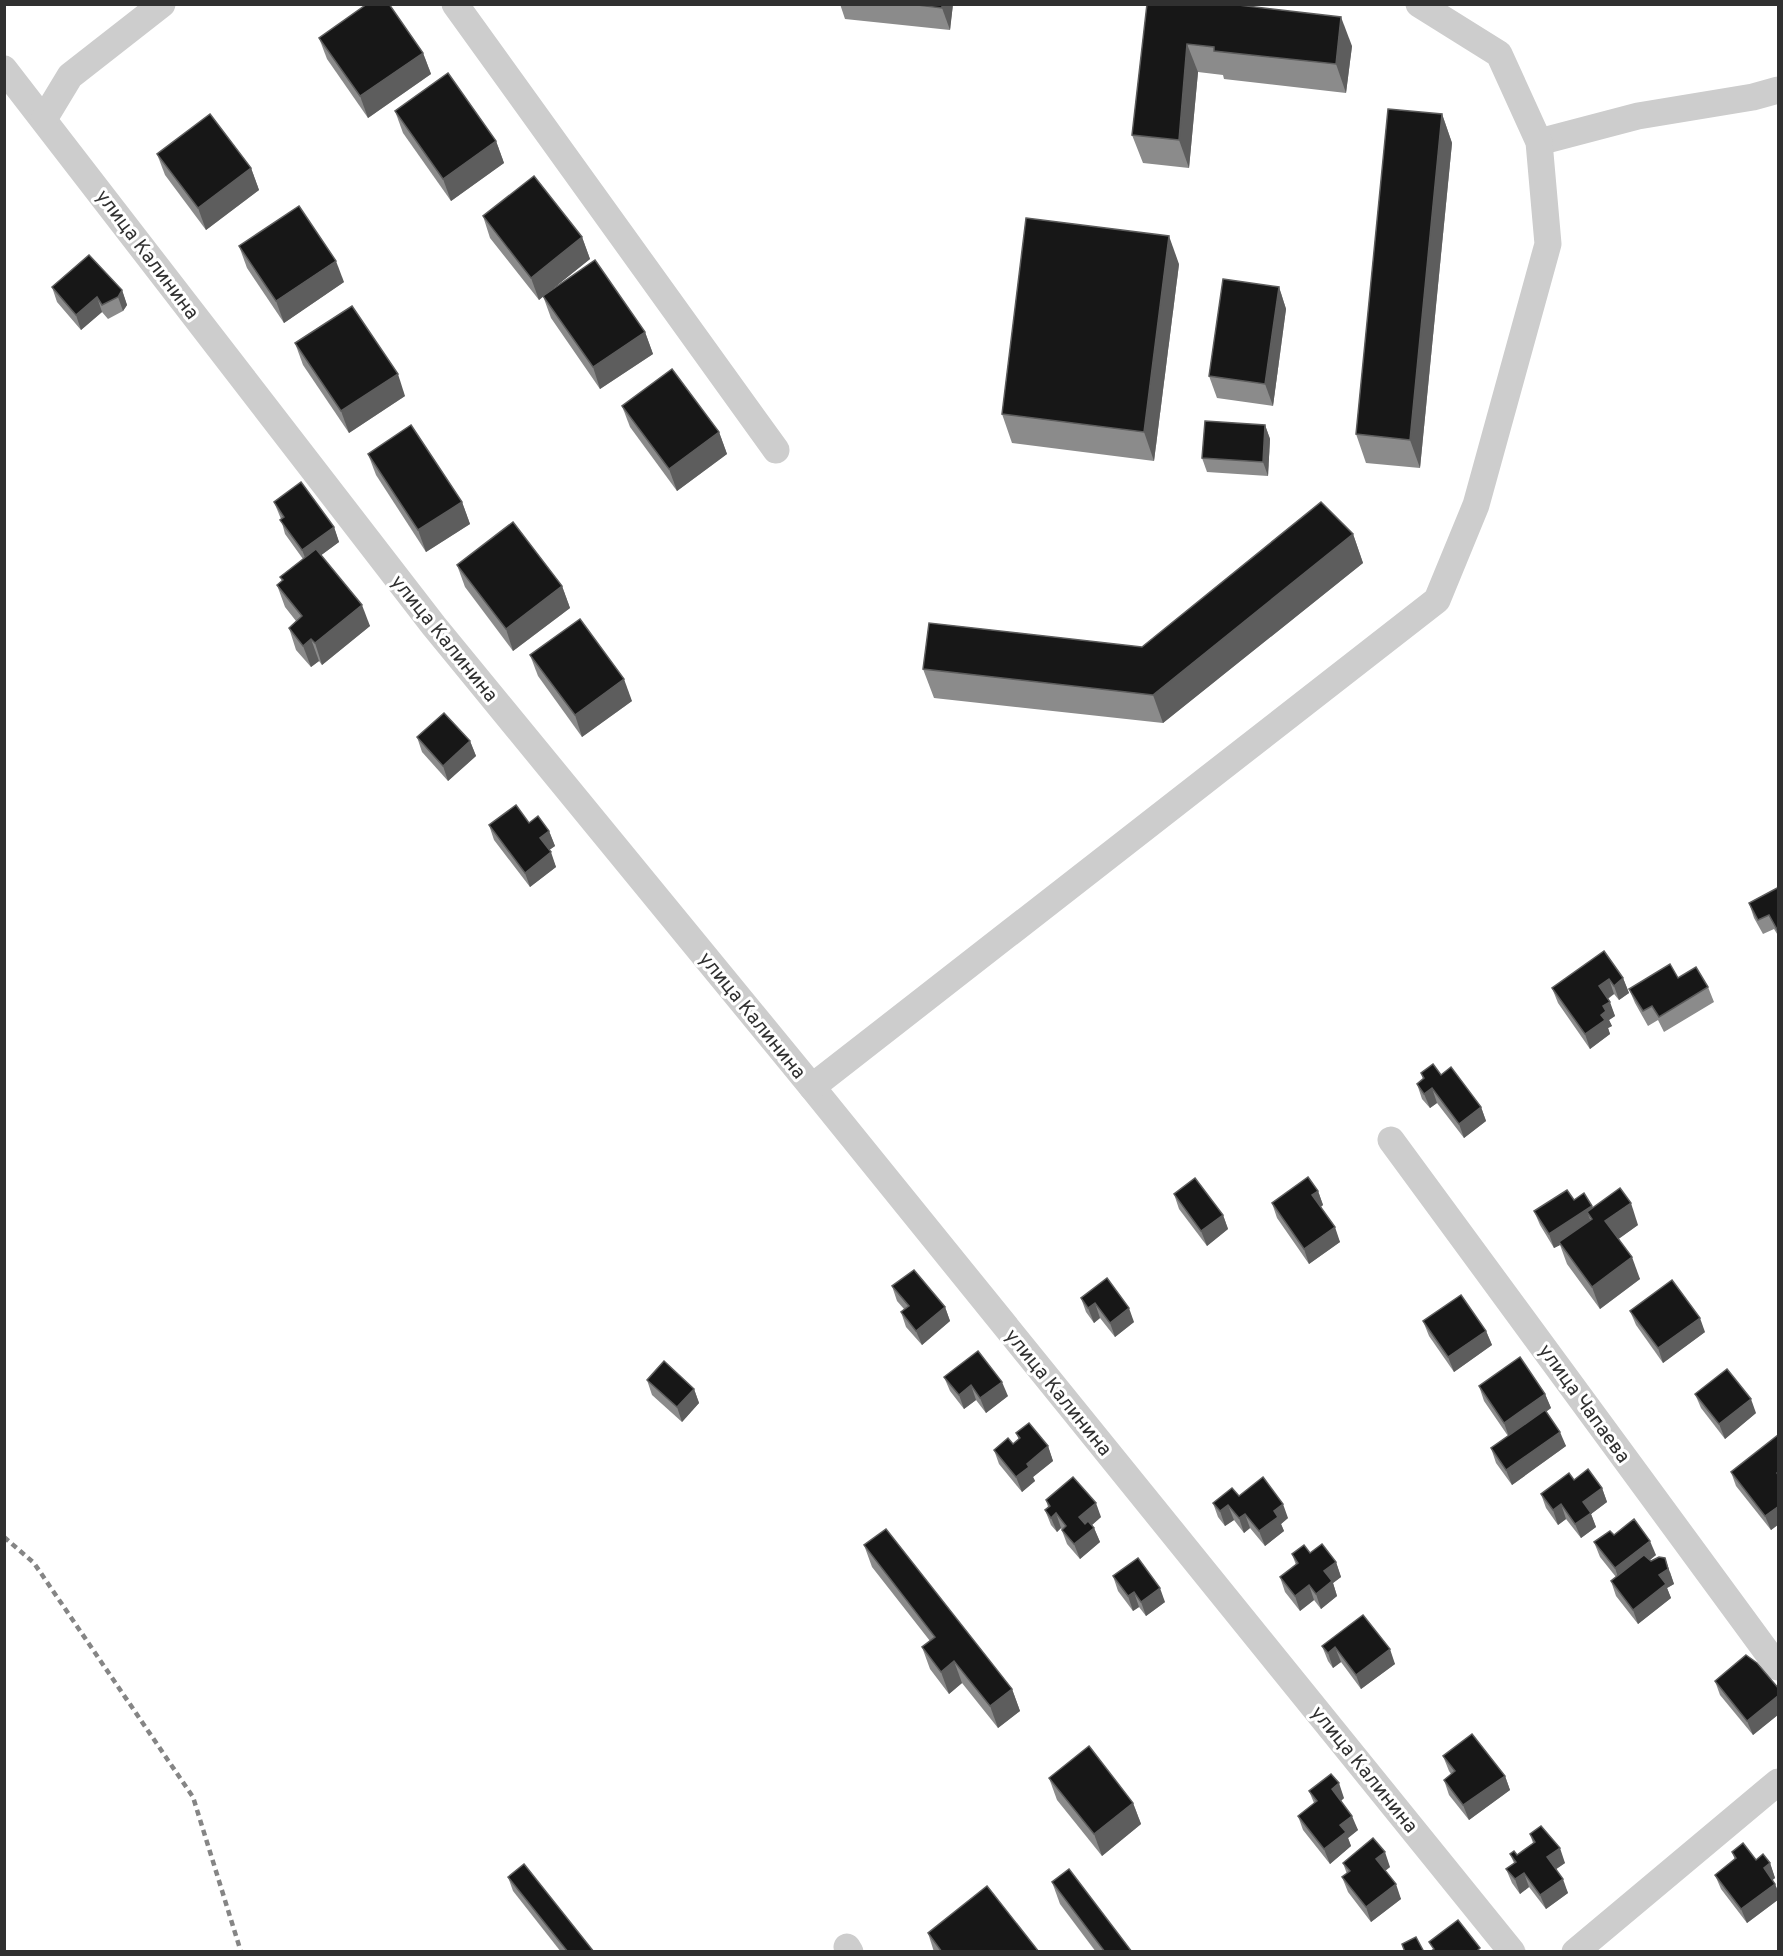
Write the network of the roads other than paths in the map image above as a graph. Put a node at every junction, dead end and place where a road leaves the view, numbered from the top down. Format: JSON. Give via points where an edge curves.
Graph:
{"nodes":[{"id":1,"x":162,"y":4,"type":"edge"},
{"id":2,"x":454,"y":4,"type":"edge"},
{"id":3,"x":1419,"y":4,"type":"edge"},
{"id":4,"x":4,"y":69,"type":"edge"},
{"id":5,"x":1779,"y":90,"type":"edge"},
{"id":6,"x":44,"y":119,"type":"junction"},
{"id":7,"x":1539,"y":142,"type":"junction"},
{"id":8,"x":776,"y":450,"type":"dead end"},
{"id":9,"x":812,"y":1087,"type":"junction"},
{"id":10,"x":1391,"y":1140,"type":"dead end"},
{"id":11,"x":1779,"y":1667,"type":"edge"},
{"id":12,"x":1779,"y":1782,"type":"edge"},
{"id":13,"x":1512,"y":1952,"type":"edge"},
{"id":14,"x":1575,"y":1952,"type":"edge"}],
"edges":[{"from":1,"to":6,"type":"street","via":[[70,76]]},
{"from":2,"to":8,"type":"street"},
{"from":3,"to":7,"type":"street","via":[[1499,54]]},
{"from":4,"to":6,"type":"street","name":"улица Калинина"},
{"from":5,"to":7,"type":"street","via":[[1638,116]]},
{"from":6,"to":9,"type":"street","name":"улица Калинина","via":[[434,626]]},
{"from":7,"to":9,"type":"street","via":[[1548,244],[1476,505],[1437,600]]},
{"from":9,"to":13,"type":"street","name":"улица Калинина"},
{"from":10,"to":11,"type":"street","name":"улица Чапаева"},
{"from":12,"to":14,"type":"street"}]}
